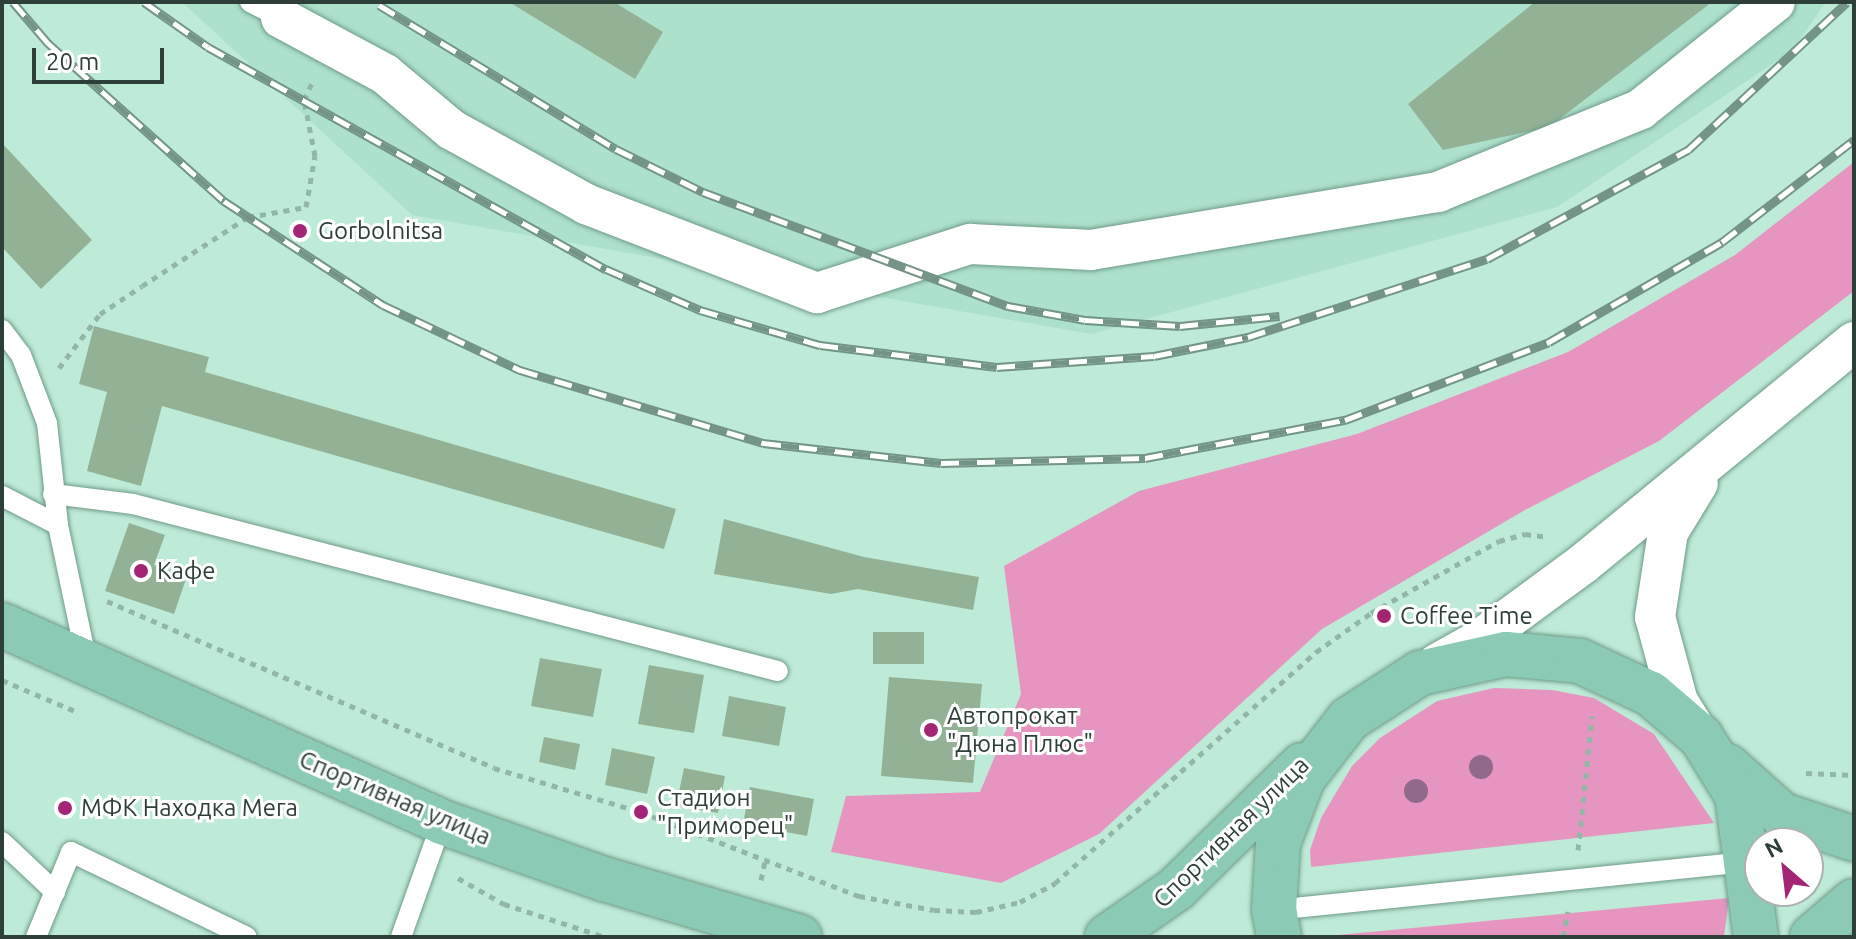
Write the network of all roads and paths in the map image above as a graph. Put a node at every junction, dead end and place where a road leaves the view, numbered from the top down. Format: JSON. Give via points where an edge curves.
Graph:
{"nodes":[{"id":1,"x":1775,"y":2,"type":"edge"},
{"id":2,"x":270,"y":7,"type":"edge"},
{"id":3,"x":329,"y":43,"type":"junction"},
{"id":4,"x":2,"y":330,"type":"edge"},
{"id":5,"x":1854,"y":342,"type":"edge"},
{"id":6,"x":37,"y":396,"type":"junction"},
{"id":7,"x":1741,"y":436,"type":"junction"},
{"id":8,"x":53,"y":494,"type":"junction"},
{"id":9,"x":2,"y":496,"type":"edge"},
{"id":10,"x":58,"y":525,"type":"junction"},
{"id":11,"x":1584,"y":563,"type":"junction"},
{"id":12,"x":70,"y":585,"type":"junction"},
{"id":13,"x":2,"y":625,"type":"edge"},
{"id":14,"x":87,"y":663,"type":"junction"},
{"id":15,"x":778,"y":671,"type":"dead end"},
{"id":16,"x":1420,"y":673,"type":"junction"},
{"id":17,"x":1592,"y":713,"type":"dead end"},
{"id":18,"x":1349,"y":719,"type":"junction"},
{"id":19,"x":1701,"y":737,"type":"junction"},
{"id":20,"x":442,"y":822,"type":"junction"},
{"id":21,"x":1744,"y":834,"type":"edge"},
{"id":22,"x":1854,"y":839,"type":"edge"},
{"id":23,"x":2,"y":842,"type":"edge"},
{"id":24,"x":1744,"y":862,"type":"edge"},
{"id":25,"x":1575,"y":879,"type":"junction"},
{"id":26,"x":55,"y":892,"type":"junction"},
{"id":27,"x":1854,"y":901,"type":"edge"},
{"id":28,"x":1753,"y":907,"type":"edge"},
{"id":29,"x":1276,"y":923,"type":"edge"},
{"id":30,"x":36,"y":937,"type":"edge"},
{"id":31,"x":247,"y":937,"type":"edge"},
{"id":32,"x":401,"y":937,"type":"edge"},
{"id":33,"x":800,"y":937,"type":"edge"},
{"id":34,"x":1107,"y":937,"type":"edge"},
{"id":35,"x":1563,"y":937,"type":"edge"},
{"id":36,"x":1756,"y":937,"type":"edge"},
{"id":37,"x":1812,"y":937,"type":"edge"}],
"edges":[{"from":1,"to":3,"type":"street","via":[[1641,109],[1438,192],[1091,250],[970,244],[817,293],[586,204],[452,130],[385,74]]},
{"from":2,"to":3,"type":"street"},
{"from":3,"to":6,"type":"path","via":[[304,100],[315,156],[306,207],[248,217],[100,314]]},
{"from":4,"to":6,"type":"lane","via":[[21,355]]},
{"from":5,"to":7,"type":"street"},
{"from":6,"to":8,"type":"lane","via":[[47,423]]},
{"from":7,"to":11,"type":"street"},
{"from":7,"to":19,"type":"street","via":[[1697,485],[1668,532],[1658,569],[1655,617],[1666,667],[1678,702]]},
{"from":8,"to":10,"type":"lane"},
{"from":8,"to":15,"type":"lane","via":[[133,504]]},
{"from":9,"to":10,"type":"lane"},
{"from":10,"to":12,"type":"lane"},
{"from":11,"to":12,"type":"path","via":[[1546,535],[1525,534],[1499,541],[1428,578],[1316,652],[1055,883],[1020,902],[976,912],[859,896],[641,812],[494,768]]},
{"from":11,"to":16,"type":"street","via":[[1478,641]]},
{"from":12,"to":14,"type":"lane"},
{"from":13,"to":14,"type":"main road","name":"Спортивная улица"},
{"from":14,"to":20,"type":"main road","name":"Спортивная улица"},
{"from":16,"to":18,"type":"main road"},
{"from":16,"to":19,"type":"main road","via":[[1506,654],[1580,661],[1651,694]]},
{"from":17,"to":25,"type":"path"},
{"from":18,"to":29,"type":"main road","via":[[1303,778],[1278,843]]},
{"from":18,"to":34,"type":"main road","name":"Спортивная улица","via":[[1176,889]]},
{"from":19,"to":21,"type":"main road","via":[[1737,795]]},
{"from":19,"to":22,"type":"main road","via":[[1749,790],[1782,815]]},
{"from":20,"to":32,"type":"lane"},
{"from":20,"to":33,"type":"main road","name":"Спортивная улица","via":[[604,879]]},
{"from":23,"to":26,"type":"lane"},
{"from":24,"to":25,"type":"lane"},
{"from":25,"to":29,"type":"lane"},
{"from":25,"to":35,"type":"path"},
{"from":26,"to":30,"type":"lane"},
{"from":26,"to":31,"type":"lane","via":[[71,852]]},
{"from":27,"to":37,"type":"main road"},
{"from":28,"to":36,"type":"main road"}]}
